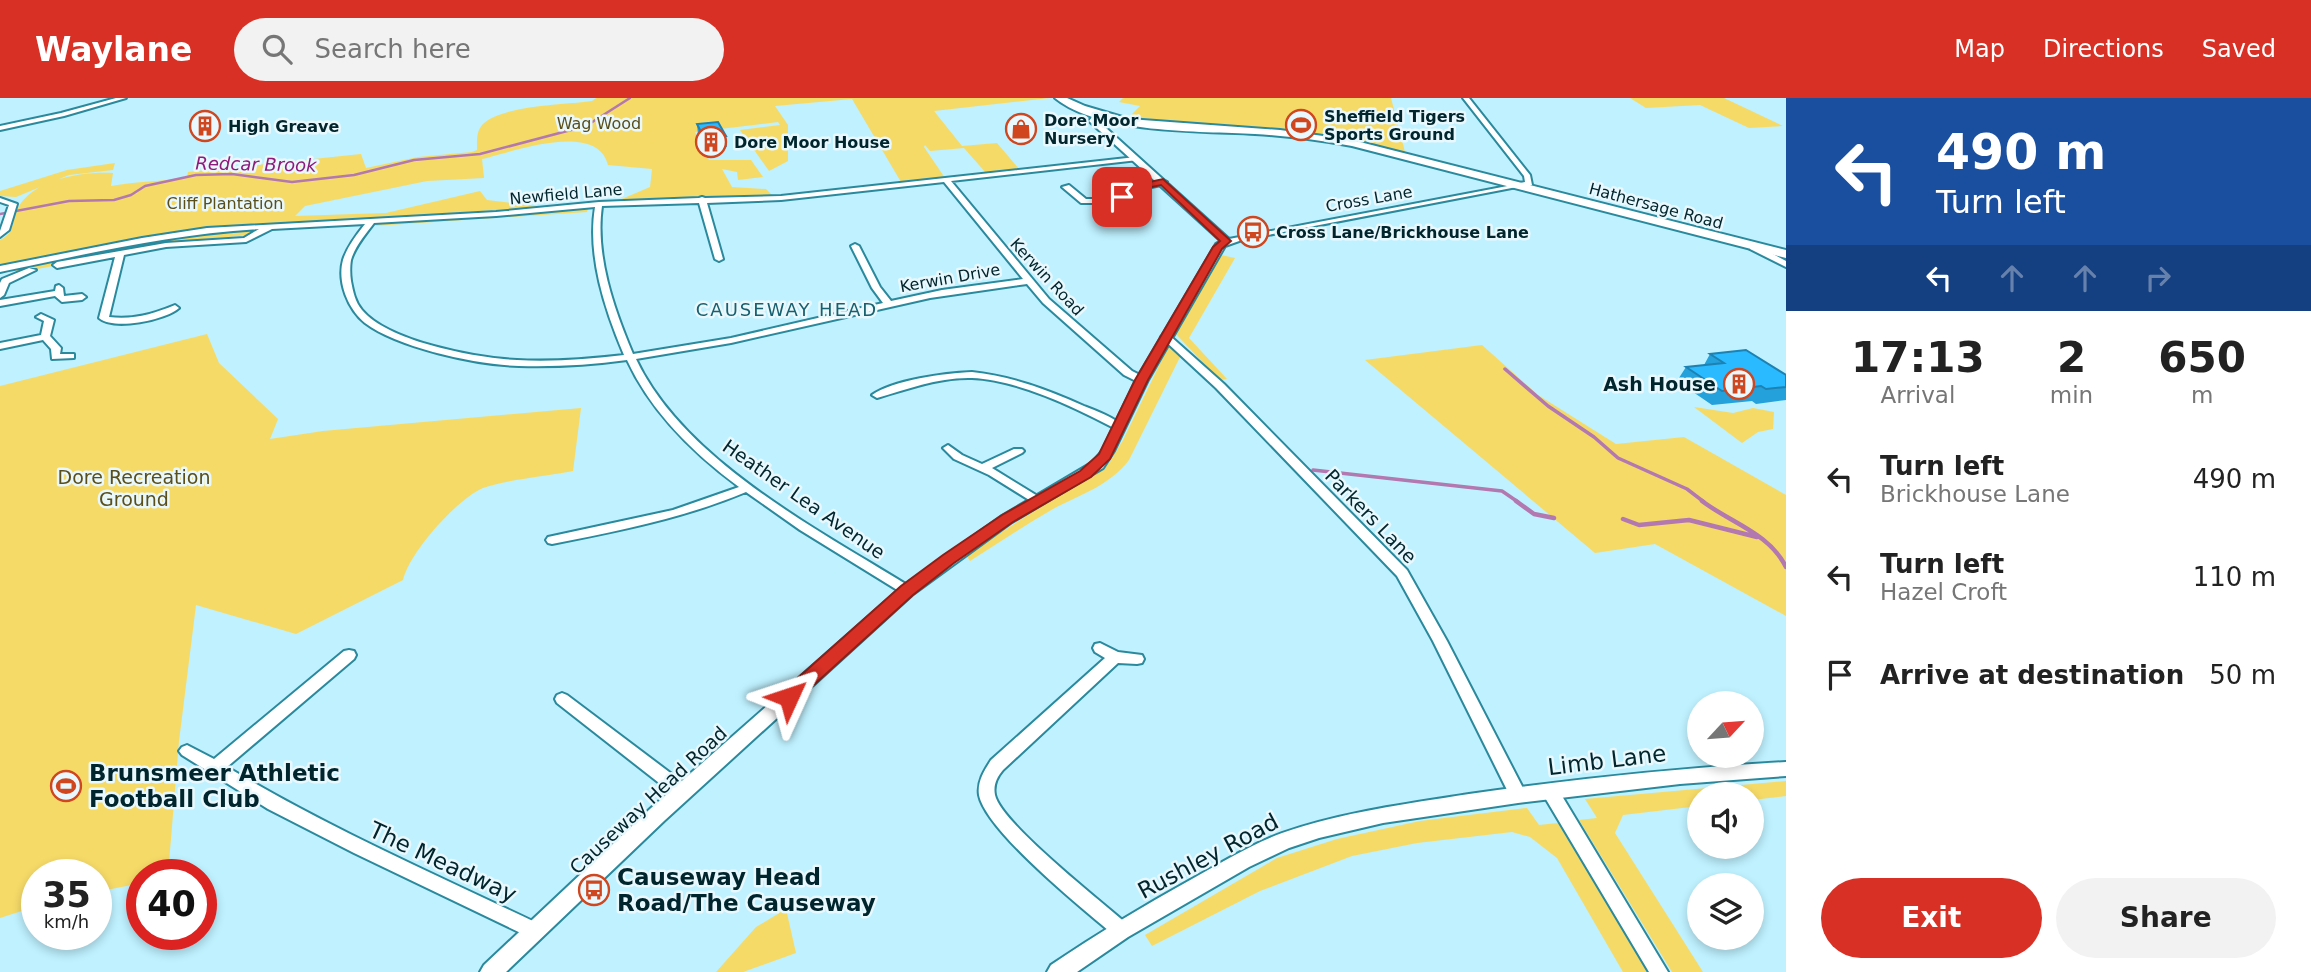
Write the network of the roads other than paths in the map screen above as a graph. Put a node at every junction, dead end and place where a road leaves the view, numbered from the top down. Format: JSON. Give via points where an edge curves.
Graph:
{"nodes":[{"id":1,"x":122,"y":98,"type":"edge"},
{"id":2,"x":1060,"y":98,"type":"edge"},
{"id":3,"x":1465,"y":98,"type":"edge"},
{"id":4,"x":1098,"y":113,"type":"junction"},
{"id":5,"x":0,"y":128,"type":"edge"},
{"id":6,"x":1136,"y":159,"type":"junction"},
{"id":7,"x":946,"y":180,"type":"junction"},
{"id":8,"x":1163,"y":182,"type":"junction"},
{"id":9,"x":1518,"y":186,"type":"junction"},
{"id":10,"x":1066,"y":187,"type":"dead end"},
{"id":11,"x":0,"y":200,"type":"edge"},
{"id":12,"x":702,"y":200,"type":"junction"},
{"id":13,"x":599,"y":204,"type":"junction"},
{"id":14,"x":372,"y":219,"type":"junction"},
{"id":15,"x":271,"y":226,"type":"junction"},
{"id":16,"x":0,"y":235,"type":"edge"},
{"id":17,"x":1226,"y":241,"type":"junction"},
{"id":18,"x":855,"y":246,"type":"dead end"},
{"id":19,"x":1753,"y":247,"type":"junction"},
{"id":20,"x":1786,"y":254,"type":"edge"},
{"id":21,"x":120,"y":255,"type":"junction"},
{"id":22,"x":719,"y":259,"type":"dead end"},
{"id":23,"x":1786,"y":264,"type":"edge"},
{"id":24,"x":0,"y":269,"type":"edge"},
{"id":25,"x":1029,"y":281,"type":"junction"},
{"id":26,"x":0,"y":295,"type":"edge"},
{"id":27,"x":82,"y":297,"type":"dead end"},
{"id":28,"x":0,"y":303,"type":"edge"},
{"id":29,"x":889,"y":305,"type":"junction"},
{"id":30,"x":171,"y":313,"type":"dead end"},
{"id":31,"x":41,"y":317,"type":"dead end"},
{"id":32,"x":45,"y":337,"type":"junction"},
{"id":33,"x":1166,"y":337,"type":"junction"},
{"id":34,"x":0,"y":346,"type":"edge"},
{"id":35,"x":71,"y":356,"type":"dead end"},
{"id":36,"x":630,"y":357,"type":"junction"},
{"id":37,"x":1142,"y":380,"type":"junction"},
{"id":38,"x":877,"y":395,"type":"dead end"},
{"id":39,"x":1118,"y":426,"type":"junction"},
{"id":40,"x":948,"y":448,"type":"dead end"},
{"id":41,"x":1018,"y":451,"type":"dead end"},
{"id":42,"x":984,"y":468,"type":"junction"},
{"id":43,"x":749,"y":487,"type":"junction"},
{"id":44,"x":1038,"y":500,"type":"junction"},
{"id":45,"x":552,"y":540,"type":"dead end"},
{"id":46,"x":907,"y":591,"type":"junction"},
{"id":47,"x":1100,"y":648,"type":"dead end"},
{"id":48,"x":349,"y":655,"type":"dead end"},
{"id":49,"x":1115,"y":657,"type":"junction"},
{"id":50,"x":1137,"y":659,"type":"dead end"},
{"id":51,"x":562,"y":699,"type":"dead end"},
{"id":52,"x":187,"y":751,"type":"dead end"},
{"id":53,"x":216,"y":767,"type":"junction"},
{"id":54,"x":1786,"y":769,"type":"edge"},
{"id":55,"x":1550,"y":791,"type":"junction"},
{"id":56,"x":682,"y":792,"type":"junction"},
{"id":57,"x":1518,"y":795,"type":"junction"},
{"id":58,"x":533,"y":930,"type":"junction"},
{"id":59,"x":1121,"y":930,"type":"junction"},
{"id":60,"x":491,"y":972,"type":"edge"},
{"id":61,"x":1058,"y":972,"type":"edge"},
{"id":62,"x":1660,"y":972,"type":"edge"}],
"edges":[{"from":1,"to":5,"type":"street"},
{"from":2,"to":4,"type":"main road","name":"Hathersage Road"},
{"from":3,"to":9,"type":"street","via":[[1528,176],[1529,183]]},
{"from":4,"to":6,"type":"street","via":[[1092,119]]},
{"from":4,"to":9,"type":"main road","name":"Hathersage Road","via":[[1157,124],[1335,140]]},
{"from":6,"to":7,"type":"street","name":"Newfield Lane"},
{"from":6,"to":8,"type":"street"},
{"from":7,"to":12,"type":"street","name":"Newfield Lane","via":[[781,198]]},
{"from":7,"to":25,"type":"street","name":"Kerwin Road"},
{"from":8,"to":10,"type":"street","via":[[1096,201],[1084,201]]},
{"from":8,"to":17,"type":"street"},
{"from":9,"to":17,"type":"street","name":"Cross Lane"},
{"from":9,"to":19,"type":"main road","name":"Hathersage Road"},
{"from":11,"to":16,"type":"street","via":[[13,204]]},
{"from":12,"to":13,"type":"street","name":"Newfield Lane"},
{"from":12,"to":22,"type":"street"},
{"from":13,"to":14,"type":"street","name":"Newfield Lane"},
{"from":13,"to":36,"type":"street","name":"Heather Lea Avenue","via":[[596,229],[601,270]]},
{"from":14,"to":15,"type":"street","name":"Newfield Lane"},
{"from":14,"to":36,"type":"street","name":"Kerwin Drive","via":[[346,269],[350,301],[373,325],[418,346],[474,358],[538,363]]},
{"from":15,"to":21,"type":"street","via":[[246,240],[183,243]]},
{"from":15,"to":24,"type":"street","name":"Newfield Lane","via":[[163,236]]},
{"from":17,"to":33,"type":"street","name":"Causeway Head Road","via":[[1218,247]]},
{"from":18,"to":29,"type":"street"},
{"from":19,"to":20,"type":"main road","name":"Hathersage Road"},
{"from":19,"to":23,"type":"street"},
{"from":21,"to":26,"type":"street","via":[[17,274],[5,281]]},
{"from":21,"to":30,"type":"street","via":[[104,318]]},
{"from":25,"to":29,"type":"street","name":"Kerwin Drive"},
{"from":25,"to":37,"type":"street","name":"Kerwin Road","via":[[1070,324]]},
{"from":27,"to":28,"type":"street","via":[[62,299],[59,289]]},
{"from":29,"to":36,"type":"street","name":"Kerwin Drive","via":[[774,333]]},
{"from":31,"to":32,"type":"street","via":[[49,320]]},
{"from":32,"to":34,"type":"street"},
{"from":32,"to":35,"type":"street","via":[[56,348],[55,357]]},
{"from":33,"to":37,"type":"street","name":"Causeway Head Road"},
{"from":33,"to":57,"type":"street","name":"Parkers Lane","via":[[1220,386],[1402,573]]},
{"from":36,"to":43,"type":"street","name":"Heather Lea Avenue","via":[[650,394],[676,425]]},
{"from":37,"to":39,"type":"street","name":"Causeway Head Road"},
{"from":38,"to":39,"type":"street","via":[[906,385],[978,376],[1054,398]]},
{"from":39,"to":44,"type":"street","name":"Causeway Head Road","via":[[1098,465]]},
{"from":40,"to":42,"type":"street"},
{"from":41,"to":42,"type":"street"},
{"from":42,"to":44,"type":"street"},
{"from":43,"to":45,"type":"street","via":[[663,519]]},
{"from":43,"to":46,"type":"street","name":"Heather Lea Avenue"},
{"from":44,"to":46,"type":"street","name":"Causeway Head Road"},
{"from":46,"to":56,"type":"street","name":"Causeway Head Road"},
{"from":47,"to":49,"type":"street"},
{"from":48,"to":53,"type":"street"},
{"from":49,"to":50,"type":"street"},
{"from":49,"to":59,"type":"street","via":[[997,765],[986,787],[991,808],[1013,832]]},
{"from":51,"to":56,"type":"street"},
{"from":52,"to":53,"type":"street","name":"The Meadway"},
{"from":53,"to":58,"type":"street","name":"The Meadway","via":[[359,849]]},
{"from":54,"to":55,"type":"street","name":"Limb Lane"},
{"from":55,"to":57,"type":"street","name":"Limb Lane"},
{"from":55,"to":62,"type":"street"},
{"from":56,"to":58,"type":"street","name":"Causeway Head Road"},
{"from":57,"to":59,"type":"street","name":"Rushley Road","via":[[1383,815],[1284,841]]},
{"from":58,"to":60,"type":"street","name":"Causeway Head Road"},
{"from":59,"to":61,"type":"street","name":"Rushley Road"}]}
